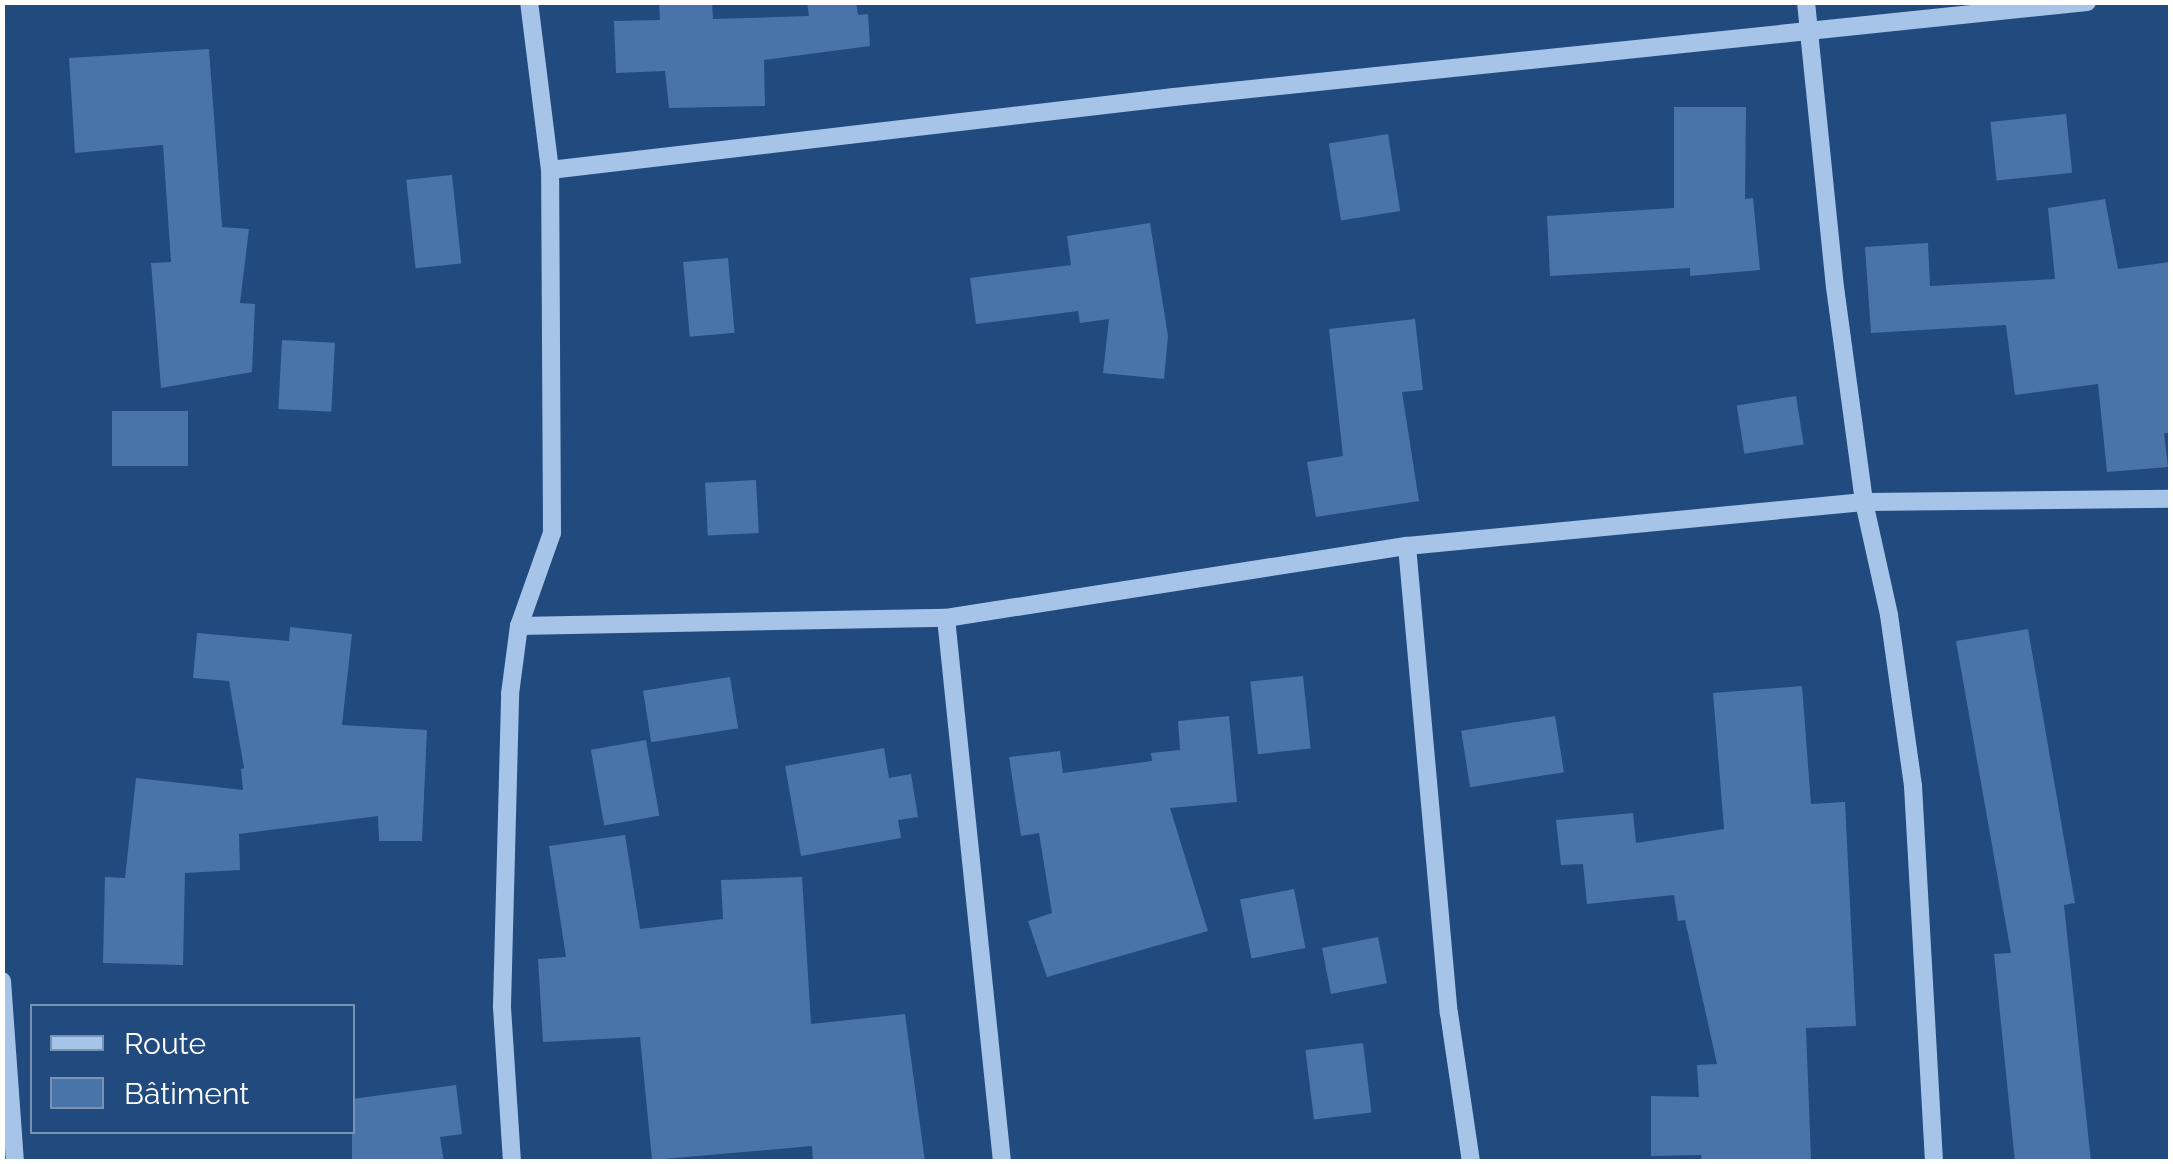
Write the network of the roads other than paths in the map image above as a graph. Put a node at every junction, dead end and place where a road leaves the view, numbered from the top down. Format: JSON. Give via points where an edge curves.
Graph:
{"nodes":[{"id":1,"x":529,"y":2,"type":"edge"},
{"id":2,"x":1806,"y":2,"type":"edge"},
{"id":3,"x":2086,"y":2,"type":"edge"},
{"id":4,"x":1808,"y":30,"type":"junction"},
{"id":5,"x":550,"y":170,"type":"junction"},
{"id":6,"x":2170,"y":499,"type":"edge"},
{"id":7,"x":1864,"y":502,"type":"junction"},
{"id":8,"x":1406,"y":546,"type":"junction"},
{"id":9,"x":946,"y":618,"type":"junction"},
{"id":10,"x":519,"y":626,"type":"junction"},
{"id":11,"x":2,"y":982,"type":"edge"},
{"id":12,"x":15,"y":1162,"type":"edge"},
{"id":13,"x":512,"y":1162,"type":"edge"},
{"id":14,"x":1002,"y":1162,"type":"edge"},
{"id":15,"x":1471,"y":1162,"type":"edge"},
{"id":16,"x":1934,"y":1162,"type":"edge"}],
"edges":[{"from":1,"to":5,"type":"street"},
{"from":2,"to":4,"type":"street"},
{"from":3,"to":4,"type":"street"},
{"from":4,"to":5,"type":"street"},
{"from":4,"to":7,"type":"street"},
{"from":5,"to":10,"type":"street","via":[[552,533]]},
{"from":6,"to":7,"type":"street"},
{"from":7,"to":8,"type":"street"},
{"from":7,"to":16,"type":"street","via":[[1889,615],[1913,786]]},
{"from":8,"to":9,"type":"street"},
{"from":8,"to":15,"type":"street","via":[[1450,1012]]},
{"from":9,"to":10,"type":"street"},
{"from":9,"to":14,"type":"street"},
{"from":10,"to":13,"type":"street","via":[[510,694],[502,1006]]},
{"from":11,"to":12,"type":"street"}]}
